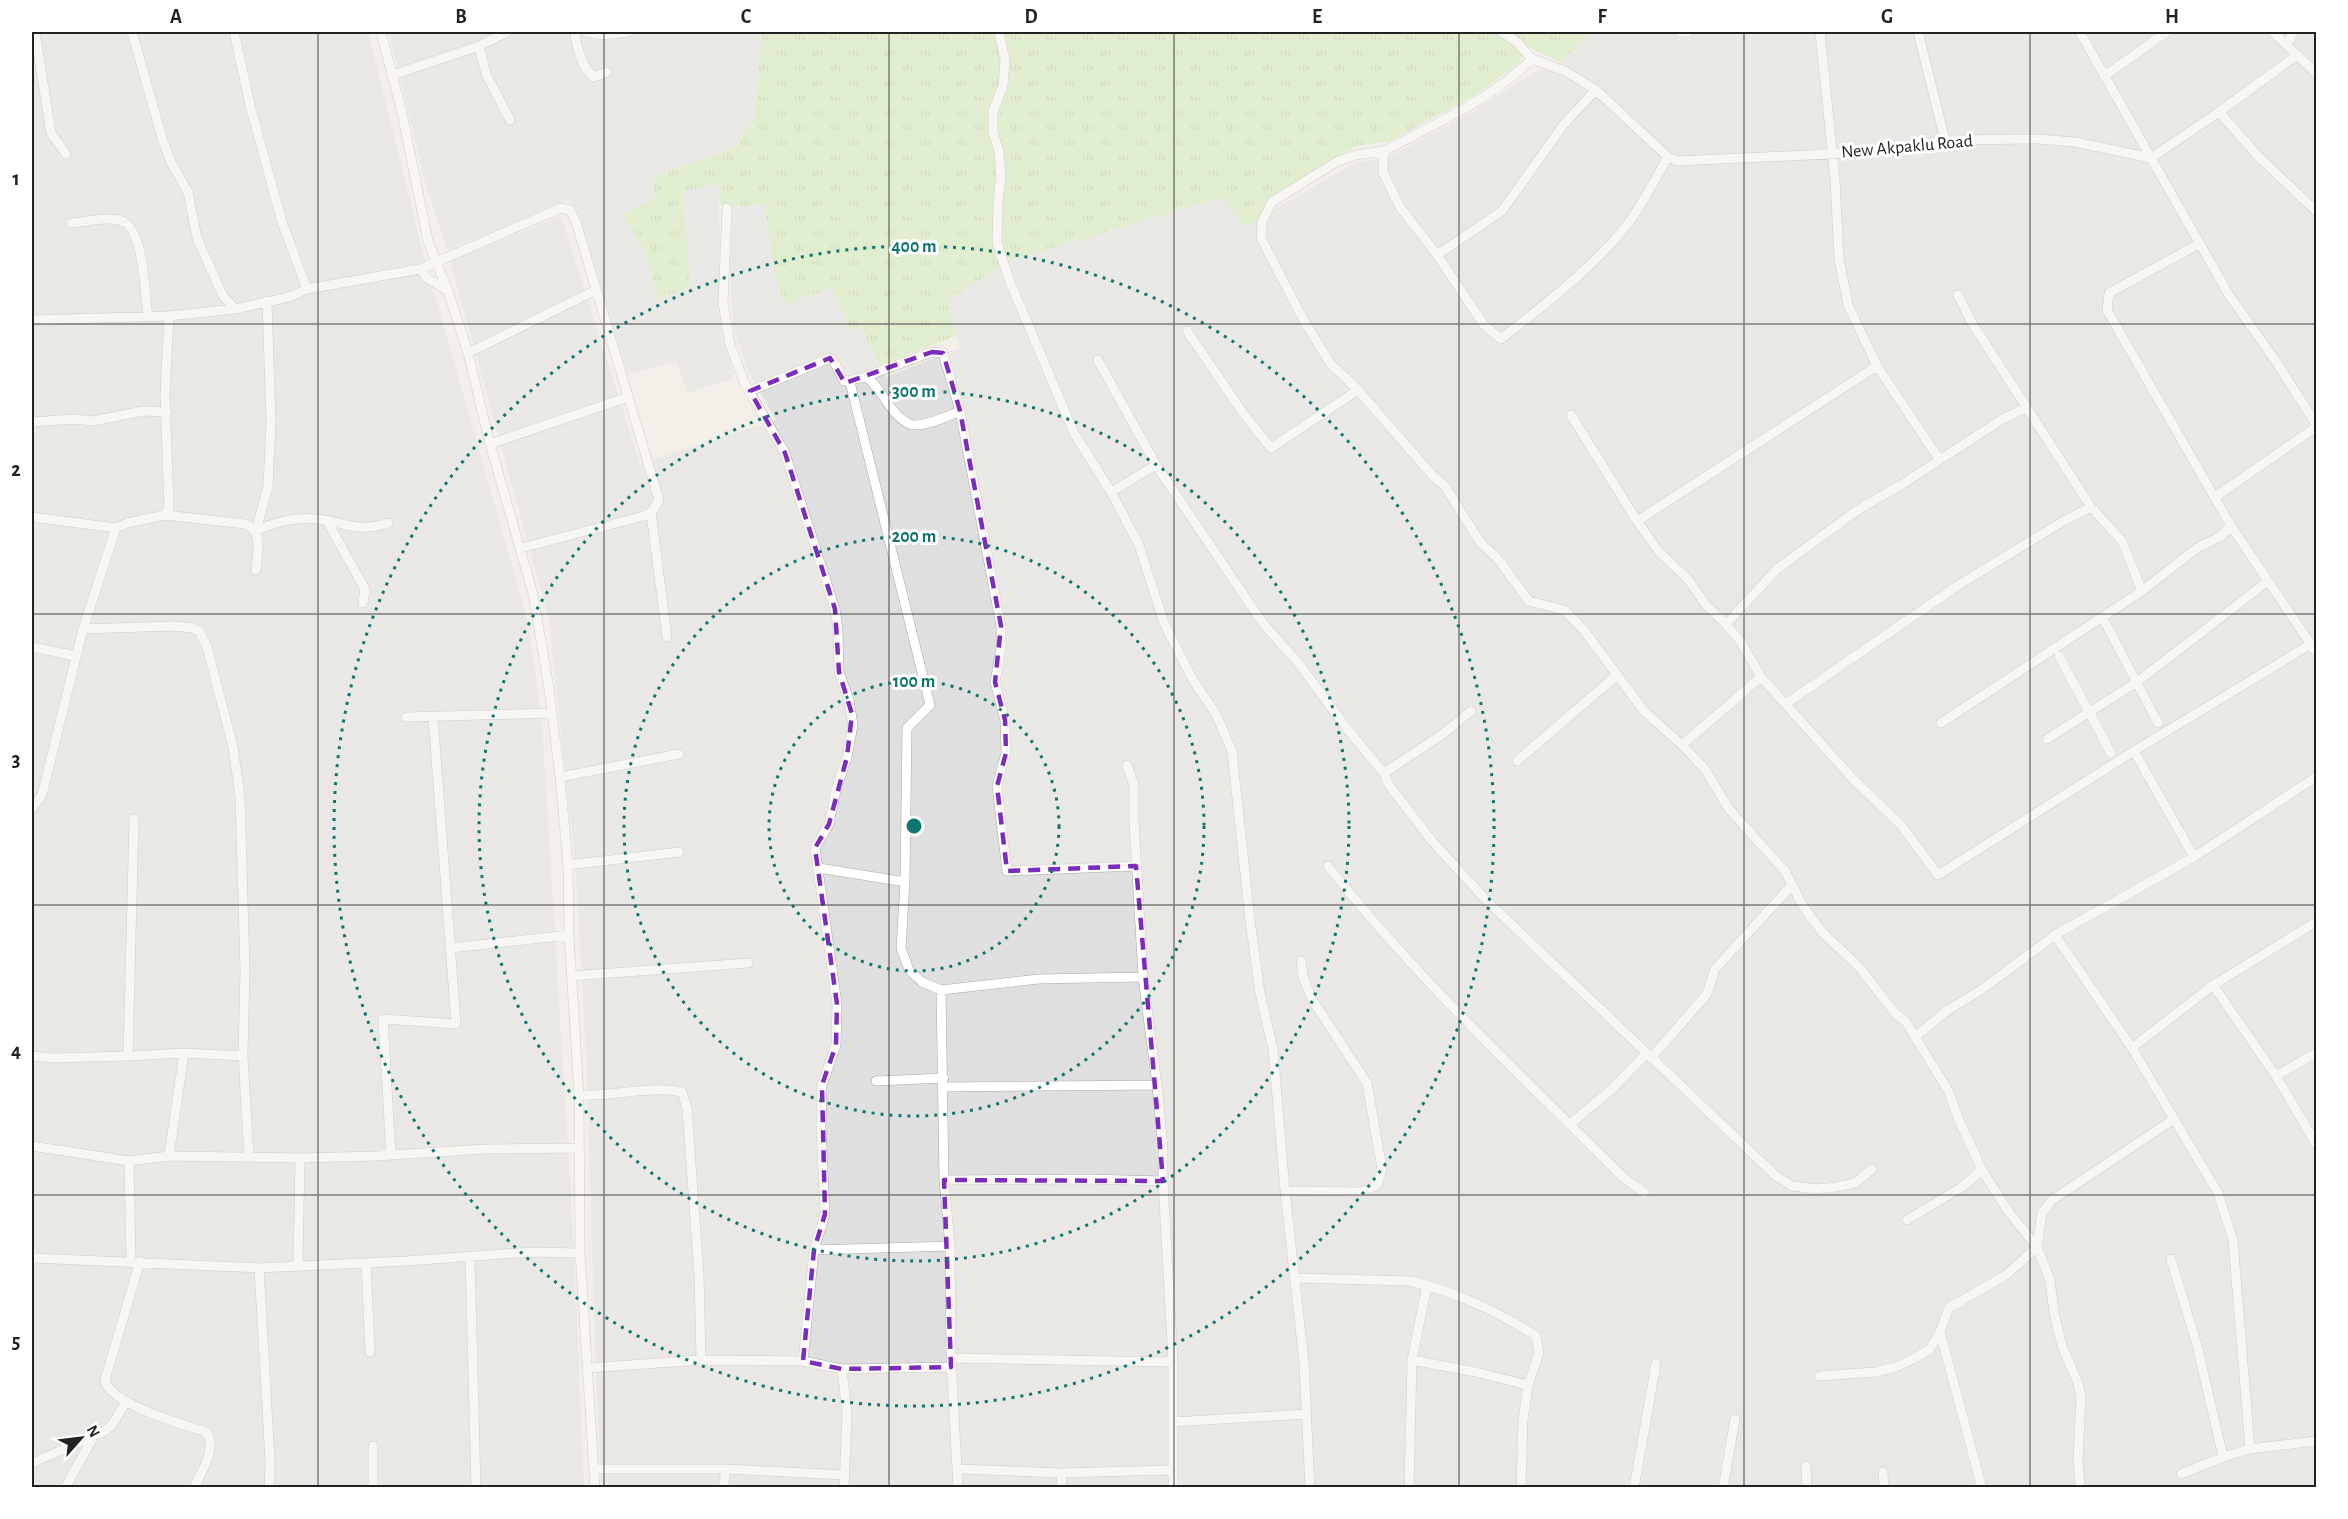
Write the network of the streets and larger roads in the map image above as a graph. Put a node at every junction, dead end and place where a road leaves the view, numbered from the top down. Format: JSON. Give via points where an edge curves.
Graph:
{"nodes":[{"id":1,"x":35,"y":32,"type":"edge"},
{"id":2,"x":132,"y":32,"type":"edge"},
{"id":3,"x":234,"y":32,"type":"edge"},
{"id":4,"x":381,"y":32,"type":"edge"},
{"id":5,"x":502,"y":32,"type":"edge"},
{"id":6,"x":576,"y":32,"type":"edge"},
{"id":7,"x":586,"y":32,"type":"edge"},
{"id":8,"x":628,"y":32,"type":"edge"},
{"id":9,"x":999,"y":32,"type":"edge"},
{"id":10,"x":1503,"y":32,"type":"edge"},
{"id":11,"x":1680,"y":32,"type":"edge"},
{"id":12,"x":1688,"y":32,"type":"edge"},
{"id":13,"x":1820,"y":32,"type":"edge"},
{"id":14,"x":1918,"y":32,"type":"edge"},
{"id":15,"x":2080,"y":32,"type":"edge"},
{"id":16,"x":2167,"y":32,"type":"edge"},
{"id":17,"x":2273,"y":32,"type":"edge"},
{"id":18,"x":2293,"y":32,"type":"edge"},
{"id":19,"x":2287,"y":45,"type":"junction"},
{"id":20,"x":479,"y":46,"type":"junction"},
{"id":21,"x":2297,"y":55,"type":"junction"},
{"id":22,"x":1532,"y":59,"type":"junction"},
{"id":23,"x":607,"y":72,"type":"dead end"},
{"id":24,"x":2316,"y":73,"type":"edge"},
{"id":25,"x":392,"y":75,"type":"junction"},
{"id":26,"x":2104,"y":76,"type":"junction"},
{"id":27,"x":1596,"y":90,"type":"junction"},
{"id":28,"x":2219,"y":112,"type":"junction"},
{"id":29,"x":510,"y":120,"type":"dead end"},
{"id":30,"x":1945,"y":140,"type":"junction"},
{"id":31,"x":1384,"y":151,"type":"junction"},
{"id":32,"x":66,"y":154,"type":"dead end"},
{"id":33,"x":1833,"y":154,"type":"junction"},
{"id":34,"x":1668,"y":158,"type":"junction"},
{"id":35,"x":2151,"y":158,"type":"junction"},
{"id":36,"x":727,"y":208,"type":"dead end"},
{"id":37,"x":2316,"y":211,"type":"edge"},
{"id":38,"x":71,"y":223,"type":"dead end"},
{"id":39,"x":2199,"y":244,"type":"junction"},
{"id":40,"x":1437,"y":255,"type":"junction"},
{"id":41,"x":436,"y":261,"type":"junction"},
{"id":42,"x":420,"y":269,"type":"junction"},
{"id":43,"x":307,"y":289,"type":"junction"},
{"id":44,"x":596,"y":290,"type":"junction"},
{"id":45,"x":448,"y":291,"type":"junction"},
{"id":46,"x":1958,"y":295,"type":"dead end"},
{"id":47,"x":267,"y":301,"type":"junction"},
{"id":48,"x":235,"y":309,"type":"junction"},
{"id":49,"x":169,"y":316,"type":"junction"},
{"id":50,"x":148,"y":317,"type":"junction"},
{"id":51,"x":32,"y":320,"type":"edge"},
{"id":52,"x":1187,"y":331,"type":"dead end"},
{"id":53,"x":468,"y":353,"type":"junction"},
{"id":54,"x":1098,"y":360,"type":"dead end"},
{"id":55,"x":1877,"y":366,"type":"junction"},
{"id":56,"x":864,"y":377,"type":"junction"},
{"id":57,"x":850,"y":382,"type":"junction"},
{"id":58,"x":1358,"y":390,"type":"junction"},
{"id":59,"x":750,"y":391,"type":"junction"},
{"id":60,"x":628,"y":397,"type":"junction"},
{"id":61,"x":2025,"y":408,"type":"junction"},
{"id":62,"x":960,"y":411,"type":"junction"},
{"id":63,"x":167,"y":412,"type":"junction"},
{"id":64,"x":1571,"y":415,"type":"dead end"},
{"id":65,"x":32,"y":422,"type":"edge"},
{"id":66,"x":2316,"y":425,"type":"edge"},
{"id":67,"x":490,"y":444,"type":"junction"},
{"id":68,"x":1939,"y":459,"type":"junction"},
{"id":69,"x":1155,"y":465,"type":"junction"},
{"id":70,"x":1111,"y":492,"type":"junction"},
{"id":71,"x":2215,"y":497,"type":"junction"},
{"id":72,"x":2091,"y":507,"type":"junction"},
{"id":73,"x":651,"y":513,"type":"junction"},
{"id":74,"x":165,"y":515,"type":"junction"},
{"id":75,"x":32,"y":517,"type":"edge"},
{"id":76,"x":327,"y":521,"type":"junction"},
{"id":77,"x":1637,"y":521,"type":"junction"},
{"id":78,"x":388,"y":523,"type":"dead end"},
{"id":79,"x":2231,"y":526,"type":"junction"},
{"id":80,"x":116,"y":528,"type":"junction"},
{"id":81,"x":256,"y":531,"type":"junction"},
{"id":82,"x":521,"y":548,"type":"junction"},
{"id":83,"x":256,"y":570,"type":"dead end"},
{"id":84,"x":2268,"y":580,"type":"junction"},
{"id":85,"x":2142,"y":591,"type":"junction"},
{"id":86,"x":363,"y":603,"type":"dead end"},
{"id":87,"x":1726,"y":624,"type":"junction"},
{"id":88,"x":2106,"y":624,"type":"dead end"},
{"id":89,"x":83,"y":629,"type":"junction"},
{"id":90,"x":667,"y":638,"type":"dead end"},
{"id":91,"x":32,"y":647,"type":"edge"},
{"id":92,"x":2314,"y":648,"type":"edge"},
{"id":93,"x":76,"y":656,"type":"junction"},
{"id":94,"x":2059,"y":656,"type":"dead end"},
{"id":95,"x":1617,"y":675,"type":"junction"},
{"id":96,"x":1761,"y":677,"type":"junction"},
{"id":97,"x":2137,"y":682,"type":"junction"},
{"id":98,"x":1787,"y":703,"type":"junction"},
{"id":99,"x":1471,"y":711,"type":"dead end"},
{"id":100,"x":2089,"y":712,"type":"junction"},
{"id":101,"x":551,"y":713,"type":"junction"},
{"id":102,"x":433,"y":716,"type":"junction"},
{"id":103,"x":406,"y":717,"type":"dead end"},
{"id":104,"x":1941,"y":723,"type":"dead end"},
{"id":105,"x":2158,"y":723,"type":"dead end"},
{"id":106,"x":2047,"y":739,"type":"dead end"},
{"id":107,"x":1682,"y":745,"type":"junction"},
{"id":108,"x":2134,"y":751,"type":"junction"},
{"id":109,"x":2111,"y":753,"type":"dead end"},
{"id":110,"x":679,"y":754,"type":"dead end"},
{"id":111,"x":1517,"y":761,"type":"dead end"},
{"id":112,"x":1127,"y":765,"type":"dead end"},
{"id":113,"x":1384,"y":773,"type":"junction"},
{"id":114,"x":560,"y":777,"type":"junction"},
{"id":115,"x":2316,"y":777,"type":"edge"},
{"id":116,"x":32,"y":809,"type":"edge"},
{"id":117,"x":134,"y":819,"type":"dead end"},
{"id":118,"x":679,"y":852,"type":"dead end"},
{"id":119,"x":2194,"y":857,"type":"junction"},
{"id":120,"x":568,"y":865,"type":"junction"},
{"id":121,"x":1136,"y":866,"type":"junction"},
{"id":122,"x":1328,"y":866,"type":"dead end"},
{"id":123,"x":819,"y":868,"type":"junction"},
{"id":124,"x":904,"y":882,"type":"junction"},
{"id":125,"x":1792,"y":885,"type":"junction"},
{"id":126,"x":2316,"y":922,"type":"edge"},
{"id":127,"x":569,"y":935,"type":"junction"},
{"id":128,"x":2055,"y":935,"type":"junction"},
{"id":129,"x":451,"y":948,"type":"junction"},
{"id":130,"x":1301,"y":961,"type":"dead end"},
{"id":131,"x":748,"y":963,"type":"dead end"},
{"id":132,"x":571,"y":976,"type":"junction"},
{"id":133,"x":1143,"y":977,"type":"junction"},
{"id":134,"x":2213,"y":985,"type":"junction"},
{"id":135,"x":941,"y":990,"type":"junction"},
{"id":136,"x":1915,"y":1037,"type":"junction"},
{"id":137,"x":2130,"y":1045,"type":"junction"},
{"id":138,"x":184,"y":1053,"type":"junction"},
{"id":139,"x":2316,"y":1053,"type":"edge"},
{"id":140,"x":32,"y":1056,"type":"edge"},
{"id":141,"x":128,"y":1056,"type":"junction"},
{"id":142,"x":243,"y":1056,"type":"junction"},
{"id":143,"x":1649,"y":1056,"type":"junction"},
{"id":144,"x":2276,"y":1076,"type":"junction"},
{"id":145,"x":876,"y":1081,"type":"dead end"},
{"id":146,"x":944,"y":1082,"type":"junction"},
{"id":147,"x":1158,"y":1085,"type":"junction"},
{"id":148,"x":579,"y":1095,"type":"junction"},
{"id":149,"x":2174,"y":1119,"type":"junction"},
{"id":150,"x":1570,"y":1124,"type":"junction"},
{"id":151,"x":2316,"y":1144,"type":"edge"},
{"id":152,"x":32,"y":1146,"type":"edge"},
{"id":153,"x":578,"y":1148,"type":"junction"},
{"id":154,"x":391,"y":1155,"type":"junction"},
{"id":155,"x":170,"y":1156,"type":"junction"},
{"id":156,"x":249,"y":1157,"type":"junction"},
{"id":157,"x":300,"y":1158,"type":"junction"},
{"id":158,"x":129,"y":1161,"type":"junction"},
{"id":159,"x":1872,"y":1168,"type":"dead end"},
{"id":160,"x":1982,"y":1170,"type":"junction"},
{"id":161,"x":945,"y":1180,"type":"junction"},
{"id":162,"x":1163,"y":1181,"type":"junction"},
{"id":163,"x":1285,"y":1191,"type":"junction"},
{"id":164,"x":1645,"y":1193,"type":"dead end"},
{"id":165,"x":1907,"y":1220,"type":"dead end"},
{"id":166,"x":950,"y":1246,"type":"junction"},
{"id":167,"x":2037,"y":1247,"type":"junction"},
{"id":168,"x":814,"y":1250,"type":"junction"},
{"id":169,"x":580,"y":1253,"type":"junction"},
{"id":170,"x":470,"y":1257,"type":"junction"},
{"id":171,"x":32,"y":1258,"type":"edge"},
{"id":172,"x":2171,"y":1259,"type":"dead end"},
{"id":173,"x":136,"y":1261,"type":"junction"},
{"id":174,"x":366,"y":1263,"type":"junction"},
{"id":175,"x":298,"y":1264,"type":"junction"},
{"id":176,"x":259,"y":1268,"type":"junction"},
{"id":177,"x":1296,"y":1278,"type":"junction"},
{"id":178,"x":1427,"y":1285,"type":"junction"},
{"id":179,"x":1940,"y":1332,"type":"junction"},
{"id":180,"x":370,"y":1352,"type":"dead end"},
{"id":181,"x":701,"y":1360,"type":"junction"},
{"id":182,"x":1412,"y":1360,"type":"junction"},
{"id":183,"x":804,"y":1361,"type":"junction"},
{"id":184,"x":951,"y":1362,"type":"junction"},
{"id":185,"x":1173,"y":1362,"type":"junction"},
{"id":186,"x":1656,"y":1364,"type":"dead end"},
{"id":187,"x":588,"y":1368,"type":"junction"},
{"id":188,"x":843,"y":1369,"type":"junction"},
{"id":189,"x":1820,"y":1376,"type":"dead end"},
{"id":190,"x":1528,"y":1385,"type":"junction"},
{"id":191,"x":126,"y":1402,"type":"junction"},
{"id":192,"x":1306,"y":1414,"type":"junction"},
{"id":193,"x":1735,"y":1419,"type":"dead end"},
{"id":194,"x":1173,"y":1422,"type":"junction"},
{"id":195,"x":94,"y":1436,"type":"junction"},
{"id":196,"x":2316,"y":1442,"type":"edge"},
{"id":197,"x":373,"y":1446,"type":"dead end"},
{"id":198,"x":2250,"y":1449,"type":"junction"},
{"id":199,"x":2223,"y":1457,"type":"junction"},
{"id":200,"x":32,"y":1463,"type":"edge"},
{"id":201,"x":1806,"y":1466,"type":"dead end"},
{"id":202,"x":594,"y":1469,"type":"junction"},
{"id":203,"x":726,"y":1469,"type":"junction"},
{"id":204,"x":958,"y":1469,"type":"junction"},
{"id":205,"x":1172,"y":1470,"type":"junction"},
{"id":206,"x":1883,"y":1472,"type":"dead end"},
{"id":207,"x":1061,"y":1473,"type":"junction"},
{"id":208,"x":844,"y":1474,"type":"junction"},
{"id":209,"x":2181,"y":1474,"type":"dead end"},
{"id":210,"x":66,"y":1488,"type":"edge"},
{"id":211,"x":194,"y":1488,"type":"edge"},
{"id":212,"x":269,"y":1488,"type":"edge"},
{"id":213,"x":373,"y":1488,"type":"edge"},
{"id":214,"x":476,"y":1488,"type":"edge"},
{"id":215,"x":595,"y":1488,"type":"edge"},
{"id":216,"x":723,"y":1488,"type":"edge"},
{"id":217,"x":844,"y":1488,"type":"edge"},
{"id":218,"x":958,"y":1488,"type":"edge"},
{"id":219,"x":1062,"y":1488,"type":"edge"},
{"id":220,"x":1173,"y":1488,"type":"edge"},
{"id":221,"x":1310,"y":1488,"type":"edge"},
{"id":222,"x":1409,"y":1488,"type":"edge"},
{"id":223,"x":1521,"y":1488,"type":"edge"},
{"id":224,"x":1634,"y":1488,"type":"edge"},
{"id":225,"x":1723,"y":1488,"type":"edge"},
{"id":226,"x":1807,"y":1488,"type":"edge"},
{"id":227,"x":1884,"y":1488,"type":"edge"},
{"id":228,"x":1982,"y":1488,"type":"edge"},
{"id":229,"x":2080,"y":1488,"type":"edge"}],
"edges":[{"from":1,"to":32,"type":"street","via":[[51,133]]},
{"from":2,"to":48,"type":"street","via":[[162,138],[188,192],[198,238],[223,296]]},
{"from":3,"to":43,"type":"street","via":[[282,222]]},
{"from":4,"to":25,"type":"street"},
{"from":5,"to":20,"type":"street"},
{"from":6,"to":23,"type":"street","via":[[576,43],[589,73],[594,77]]},
{"from":7,"to":8,"type":"street"},
{"from":9,"to":70,"type":"street","via":[[1005,60],[1003,86],[993,111],[1001,177],[997,243],[1074,433]]},
{"from":10,"to":22,"type":"street"},
{"from":11,"to":12,"type":"street"},
{"from":13,"to":33,"type":"street"},
{"from":14,"to":30,"type":"street"},
{"from":15,"to":26,"type":"street"},
{"from":16,"to":26,"type":"street"},
{"from":17,"to":19,"type":"street"},
{"from":18,"to":19,"type":"street"},
{"from":19,"to":21,"type":"street"},
{"from":20,"to":25,"type":"street"},
{"from":20,"to":29,"type":"street","via":[[486,74]]},
{"from":21,"to":24,"type":"street"},
{"from":21,"to":28,"type":"street"},
{"from":22,"to":27,"type":"street","via":[[1564,71]]},
{"from":22,"to":31,"type":"street","via":[[1473,103]]},
{"from":25,"to":41,"type":"street","via":[[428,241]]},
{"from":26,"to":35,"type":"street"},
{"from":27,"to":34,"type":"street"},
{"from":27,"to":40,"type":"street","via":[[1564,124],[1502,211]]},
{"from":28,"to":35,"type":"street"},
{"from":28,"to":37,"type":"street"},
{"from":30,"to":33,"type":"street","name":"New Akpaklu Road","via":[[1896,152]]},
{"from":30,"to":35,"type":"street","name":"New Akpaklu Road","via":[[2075,142]]},
{"from":31,"to":40,"type":"street","via":[[1383,171],[1400,207]]},
{"from":31,"to":58,"type":"street","via":[[1336,162],[1272,202],[1262,222],[1261,238],[1303,319],[1330,363]]},
{"from":33,"to":34,"type":"street","name":"New Akpaklu Road","via":[[1677,161]]},
{"from":33,"to":55,"type":"street","via":[[1839,258],[1848,305]]},
{"from":34,"to":40,"type":"street","via":[[1628,223],[1591,266],[1501,339],[1484,325]]},
{"from":35,"to":39,"type":"street"},
{"from":36,"to":59,"type":"street","via":[[723,303],[726,325]]},
{"from":38,"to":50,"type":"street","via":[[116,219],[131,226],[138,241]]},
{"from":39,"to":66,"type":"street"},
{"from":39,"to":71,"type":"street","via":[[2109,293],[2107,310]]},
{"from":41,"to":42,"type":"street"},
{"from":41,"to":44,"type":"street","via":[[561,208],[570,210],[576,222]]},
{"from":41,"to":45,"type":"street"},
{"from":42,"to":43,"type":"street"},
{"from":42,"to":45,"type":"street"},
{"from":43,"to":47,"type":"street"},
{"from":44,"to":53,"type":"street"},
{"from":44,"to":60,"type":"street"},
{"from":45,"to":53,"type":"street"},
{"from":46,"to":61,"type":"street"},
{"from":47,"to":48,"type":"street"},
{"from":47,"to":81,"type":"street","via":[[271,421],[268,486]]},
{"from":48,"to":49,"type":"street"},
{"from":49,"to":50,"type":"street"},
{"from":49,"to":63,"type":"street"},
{"from":50,"to":51,"type":"street"},
{"from":52,"to":58,"type":"street","via":[[1271,448]]},
{"from":53,"to":67,"type":"street"},
{"from":54,"to":69,"type":"street"},
{"from":55,"to":68,"type":"street"},
{"from":55,"to":77,"type":"street"},
{"from":56,"to":57,"type":"street"},
{"from":56,"to":62,"type":"street","via":[[872,381],[887,405],[909,424]]},
{"from":56,"to":62,"type":"street","via":[[932,352],[944,353]]},
{"from":57,"to":59,"type":"street","via":[[844,381],[830,358]]},
{"from":57,"to":124,"type":"street","via":[[930,705],[907,728]]},
{"from":58,"to":95,"type":"street","via":[[1444,485],[1480,542],[1498,559],[1528,602],[1564,610]]},
{"from":59,"to":123,"type":"street","via":[[785,453],[835,609],[839,672],[852,714],[847,757],[829,824],[815,848]]},
{"from":60,"to":67,"type":"street"},
{"from":60,"to":73,"type":"street","via":[[659,500]]},
{"from":61,"to":68,"type":"street"},
{"from":61,"to":72,"type":"street"},
{"from":62,"to":121,"type":"street","via":[[1001,626],[995,682],[1005,720],[1006,753],[997,786],[1007,871]]},
{"from":63,"to":65,"type":"street","via":[[143,411],[93,421],[73,418]]},
{"from":63,"to":74,"type":"street","via":[[169,508]]},
{"from":64,"to":77,"type":"street"},
{"from":66,"to":71,"type":"street"},
{"from":67,"to":82,"type":"street"},
{"from":68,"to":87,"type":"street","via":[[1856,511],[1777,569]]},
{"from":69,"to":70,"type":"street"},
{"from":69,"to":113,"type":"street","via":[[1262,622]]},
{"from":70,"to":163,"type":"street","via":[[1139,545],[1164,623],[1193,680],[1216,714],[1232,751],[1260,993],[1273,1049]]},
{"from":71,"to":79,"type":"street"},
{"from":72,"to":85,"type":"street","via":[[2122,541]]},
{"from":72,"to":98,"type":"street","via":[[1957,586]]},
{"from":73,"to":82,"type":"street"},
{"from":73,"to":90,"type":"street"},
{"from":74,"to":80,"type":"street"},
{"from":74,"to":81,"type":"street","via":[[244,524]]},
{"from":75,"to":80,"type":"street"},
{"from":76,"to":78,"type":"street","via":[[359,529]]},
{"from":76,"to":81,"type":"street","via":[[287,519]]},
{"from":76,"to":86,"type":"street","via":[[365,589]]},
{"from":77,"to":87,"type":"street","via":[[1659,552]]},
{"from":79,"to":84,"type":"street"},
{"from":79,"to":85,"type":"street"},
{"from":80,"to":89,"type":"street"},
{"from":81,"to":83,"type":"street"},
{"from":82,"to":101,"type":"street","via":[[533,594]]},
{"from":84,"to":92,"type":"street"},
{"from":84,"to":97,"type":"street"},
{"from":85,"to":104,"type":"street"},
{"from":87,"to":96,"type":"street"},
{"from":88,"to":97,"type":"street"},
{"from":89,"to":93,"type":"street"},
{"from":89,"to":142,"type":"street","via":[[174,626],[193,628],[205,639],[223,700],[240,796],[245,969]]},
{"from":91,"to":93,"type":"street"},
{"from":92,"to":108,"type":"street"},
{"from":93,"to":116,"type":"street","via":[[42,795]]},
{"from":94,"to":100,"type":"street"},
{"from":95,"to":107,"type":"street","via":[[1644,711]]},
{"from":95,"to":111,"type":"street"},
{"from":96,"to":98,"type":"street"},
{"from":96,"to":107,"type":"street"},
{"from":97,"to":100,"type":"street"},
{"from":97,"to":105,"type":"street"},
{"from":98,"to":108,"type":"street","via":[[1854,780],[1902,826],[1938,875]]},
{"from":99,"to":113,"type":"street"},
{"from":100,"to":106,"type":"street"},
{"from":100,"to":109,"type":"street"},
{"from":101,"to":102,"type":"street"},
{"from":101,"to":114,"type":"street"},
{"from":102,"to":103,"type":"street"},
{"from":102,"to":129,"type":"street"},
{"from":107,"to":125,"type":"street","via":[[1705,770],[1729,809],[1785,871]]},
{"from":108,"to":119,"type":"street"},
{"from":110,"to":114,"type":"street"},
{"from":112,"to":121,"type":"street","via":[[1134,785]]},
{"from":113,"to":143,"type":"street","via":[[1432,841],[1486,901]]},
{"from":114,"to":120,"type":"street"},
{"from":115,"to":119,"type":"street"},
{"from":117,"to":141,"type":"street"},
{"from":118,"to":120,"type":"street"},
{"from":119,"to":128,"type":"street"},
{"from":120,"to":127,"type":"street"},
{"from":121,"to":133,"type":"street"},
{"from":122,"to":150,"type":"street","via":[[1395,946]]},
{"from":123,"to":124,"type":"street"},
{"from":123,"to":168,"type":"street","via":[[837,1004],[836,1045],[822,1084],[825,1214]]},
{"from":124,"to":135,"type":"street","via":[[901,948],[909,970],[922,982]]},
{"from":125,"to":136,"type":"street","via":[[1822,932],[1873,982]]},
{"from":125,"to":143,"type":"street","via":[[1715,969],[1707,994]]},
{"from":126,"to":134,"type":"street"},
{"from":127,"to":129,"type":"street"},
{"from":127,"to":132,"type":"street"},
{"from":128,"to":136,"type":"street"},
{"from":128,"to":137,"type":"street"},
{"from":129,"to":154,"type":"street","via":[[456,1024],[383,1019]]},
{"from":130,"to":163,"type":"street","via":[[1313,1001],[1367,1083],[1382,1169],[1377,1185],[1361,1192]]},
{"from":131,"to":132,"type":"street"},
{"from":132,"to":148,"type":"street"},
{"from":133,"to":135,"type":"street","via":[[1039,979]]},
{"from":133,"to":147,"type":"street"},
{"from":134,"to":137,"type":"street"},
{"from":134,"to":144,"type":"street"},
{"from":135,"to":146,"type":"street"},
{"from":136,"to":160,"type":"street","via":[[1949,1092]]},
{"from":137,"to":149,"type":"street"},
{"from":138,"to":141,"type":"street"},
{"from":138,"to":142,"type":"street"},
{"from":138,"to":155,"type":"street"},
{"from":139,"to":144,"type":"street"},
{"from":140,"to":141,"type":"street"},
{"from":142,"to":156,"type":"street"},
{"from":143,"to":150,"type":"street"},
{"from":143,"to":159,"type":"street","via":[[1776,1176],[1792,1186],[1816,1189],[1855,1183]]},
{"from":144,"to":151,"type":"street"},
{"from":145,"to":146,"type":"street"},
{"from":146,"to":147,"type":"street"},
{"from":146,"to":161,"type":"street"},
{"from":147,"to":162,"type":"street"},
{"from":148,"to":153,"type":"street"},
{"from":148,"to":181,"type":"street","via":[[669,1089],[682,1092],[687,1109],[698,1264]]},
{"from":149,"to":167,"type":"street","via":[[2052,1200],[2042,1213]]},
{"from":149,"to":198,"type":"street","via":[[2218,1192],[2233,1240]]},
{"from":150,"to":164,"type":"street","via":[[1624,1178]]},
{"from":152,"to":158,"type":"street"},
{"from":153,"to":154,"type":"street"},
{"from":153,"to":169,"type":"street"},
{"from":154,"to":157,"type":"street"},
{"from":155,"to":156,"type":"street"},
{"from":155,"to":158,"type":"street"},
{"from":156,"to":157,"type":"street"},
{"from":157,"to":175,"type":"street"},
{"from":158,"to":173,"type":"street"},
{"from":160,"to":165,"type":"street","via":[[1962,1187]]},
{"from":160,"to":167,"type":"street"},
{"from":161,"to":162,"type":"street"},
{"from":161,"to":166,"type":"street"},
{"from":162,"to":185,"type":"street"},
{"from":163,"to":177,"type":"street"},
{"from":166,"to":168,"type":"street"},
{"from":166,"to":184,"type":"street"},
{"from":167,"to":179,"type":"street","via":[[2006,1275],[1949,1308]]},
{"from":167,"to":229,"type":"street","via":[[2050,1280],[2062,1346],[2081,1397]]},
{"from":168,"to":183,"type":"street"},
{"from":169,"to":170,"type":"street"},
{"from":169,"to":187,"type":"street"},
{"from":170,"to":174,"type":"street"},
{"from":170,"to":214,"type":"street"},
{"from":171,"to":173,"type":"street"},
{"from":172,"to":199,"type":"street","via":[[2197,1345]]},
{"from":173,"to":176,"type":"street"},
{"from":173,"to":191,"type":"street","via":[[105,1380],[109,1390]]},
{"from":174,"to":175,"type":"street"},
{"from":174,"to":180,"type":"street"},
{"from":175,"to":176,"type":"street"},
{"from":176,"to":212,"type":"street"},
{"from":177,"to":178,"type":"street","via":[[1385,1279]]},
{"from":177,"to":192,"type":"street"},
{"from":178,"to":182,"type":"street"},
{"from":178,"to":190,"type":"street","via":[[1536,1336],[1539,1353]]},
{"from":179,"to":189,"type":"street","via":[[1930,1349],[1896,1367]]},
{"from":179,"to":228,"type":"street"},
{"from":181,"to":183,"type":"street"},
{"from":181,"to":187,"type":"street"},
{"from":182,"to":190,"type":"street"},
{"from":182,"to":222,"type":"street"},
{"from":183,"to":188,"type":"street"},
{"from":184,"to":185,"type":"street"},
{"from":184,"to":188,"type":"street"},
{"from":184,"to":204,"type":"street"},
{"from":185,"to":194,"type":"street"},
{"from":186,"to":224,"type":"street"},
{"from":187,"to":202,"type":"street"},
{"from":188,"to":208,"type":"street","via":[[847,1413]]},
{"from":190,"to":223,"type":"street"},
{"from":191,"to":195,"type":"street","via":[[112,1425]]},
{"from":191,"to":211,"type":"street","via":[[206,1432],[211,1443],[209,1454]]},
{"from":192,"to":194,"type":"street"},
{"from":192,"to":221,"type":"street"},
{"from":193,"to":225,"type":"street"},
{"from":194,"to":205,"type":"street"},
{"from":195,"to":200,"type":"street"},
{"from":195,"to":210,"type":"street"},
{"from":196,"to":198,"type":"street"},
{"from":197,"to":213,"type":"street"},
{"from":198,"to":199,"type":"street"},
{"from":199,"to":209,"type":"street"},
{"from":201,"to":226,"type":"street"},
{"from":202,"to":203,"type":"street"},
{"from":202,"to":215,"type":"street"},
{"from":203,"to":208,"type":"street"},
{"from":203,"to":216,"type":"street"},
{"from":204,"to":207,"type":"street"},
{"from":204,"to":218,"type":"street"},
{"from":205,"to":207,"type":"street"},
{"from":205,"to":220,"type":"street"},
{"from":206,"to":227,"type":"street"},
{"from":207,"to":219,"type":"street"},
{"from":208,"to":217,"type":"street"}]}
